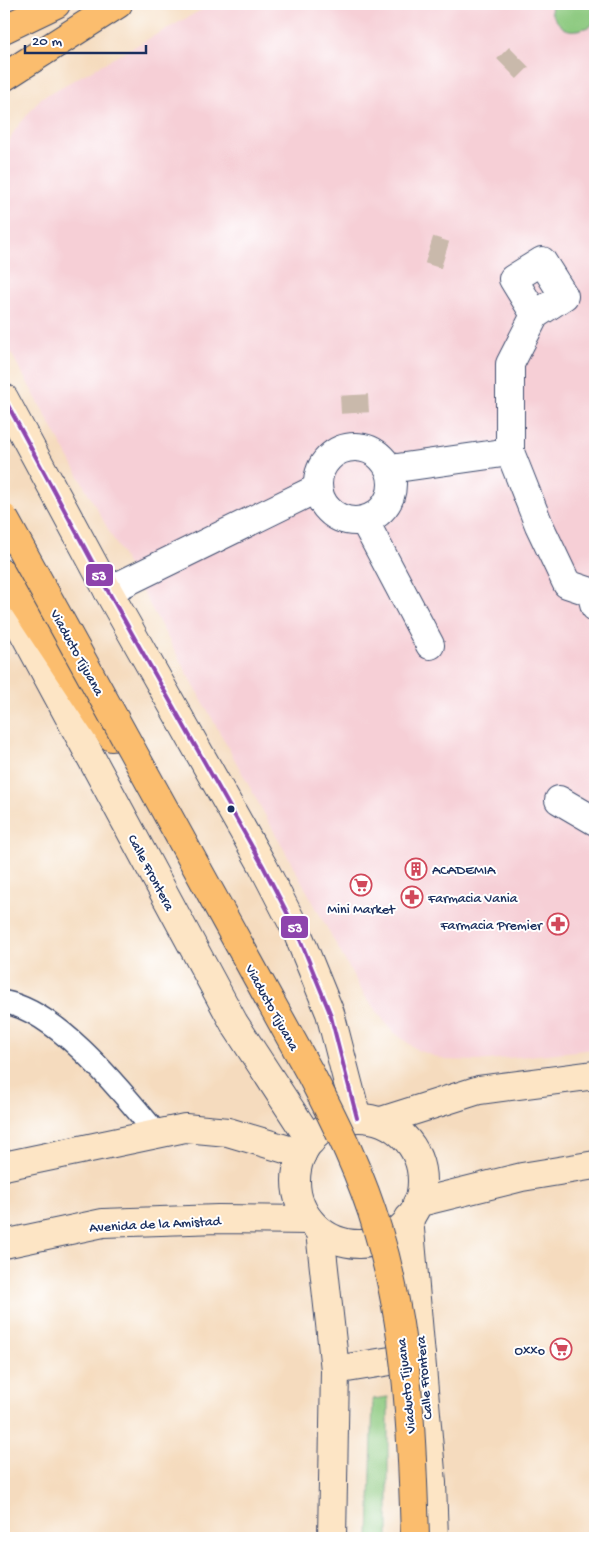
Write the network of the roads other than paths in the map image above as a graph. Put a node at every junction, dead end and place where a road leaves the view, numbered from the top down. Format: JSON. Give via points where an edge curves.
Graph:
{"nodes":[{"id":1,"x":56,"y":4,"type":"edge"},
{"id":2,"x":118,"y":4,"type":"edge"},
{"id":3,"x":4,"y":29,"type":"edge"},
{"id":4,"x":8,"y":78,"type":"edge"},
{"id":5,"x":535,"y":315,"type":"dead end"},
{"id":6,"x":4,"y":398,"type":"edge"},
{"id":7,"x":510,"y":452,"type":"junction"},
{"id":8,"x":390,"y":470,"type":"junction"},
{"id":9,"x":318,"y":488,"type":"junction"},
{"id":10,"x":4,"y":518,"type":"edge"},
{"id":11,"x":364,"y":520,"type":"junction"},
{"id":12,"x":4,"y":537,"type":"edge"},
{"id":13,"x":4,"y":574,"type":"edge"},
{"id":14,"x":108,"y":591,"type":"junction"},
{"id":15,"x":4,"y":596,"type":"edge"},
{"id":16,"x":595,"y":607,"type":"edge"},
{"id":17,"x":430,"y":645,"type":"dead end"},
{"id":18,"x":115,"y":740,"type":"junction"},
{"id":19,"x":559,"y":800,"type":"dead end"},
{"id":20,"x":595,"y":821,"type":"edge"},
{"id":21,"x":4,"y":1002,"type":"edge"},
{"id":22,"x":595,"y":1075,"type":"edge"},
{"id":23,"x":369,"y":1120,"type":"junction"},
{"id":24,"x":156,"y":1133,"type":"junction"},
{"id":25,"x":306,"y":1148,"type":"junction"},
{"id":26,"x":595,"y":1165,"type":"edge"},
{"id":27,"x":4,"y":1166,"type":"edge"},
{"id":28,"x":413,"y":1210,"type":"junction"},
{"id":29,"x":315,"y":1226,"type":"junction"},
{"id":30,"x":4,"y":1244,"type":"edge"},
{"id":31,"x":421,"y":1356,"type":"junction"},
{"id":32,"x":335,"y":1370,"type":"junction"},
{"id":33,"x":332,"y":1538,"type":"edge"},
{"id":34,"x":402,"y":1538,"type":"edge"},
{"id":35,"x":415,"y":1538,"type":"edge"},
{"id":36,"x":434,"y":1538,"type":"edge"}],
"edges":[{"from":1,"to":3,"type":"highway"},
{"from":2,"to":4,"type":"highway"},
{"from":5,"to":7,"type":"street","via":[[510,364]]},
{"from":6,"to":14,"type":"main road"},
{"from":7,"to":8,"type":"street"},
{"from":7,"to":16,"type":"street","via":[[567,584],[591,592]]},
{"from":8,"to":9,"type":"street","via":[[377,453],[357,446],[336,451],[322,467]]},
{"from":8,"to":11,"type":"street","via":[[392,490],[383,510]]},
{"from":9,"to":11,"type":"street","via":[[326,507],[344,519]]},
{"from":9,"to":14,"type":"street"},
{"from":10,"to":35,"type":"highway","name":"Viaducto Tijuana","bridge":true,"via":[[343,1138],[378,1231],[400,1334]]},
{"from":11,"to":17,"type":"street"},
{"from":12,"to":18,"type":"highway","name":"Viaducto Tijuana"},
{"from":13,"to":18,"type":"highway"},
{"from":14,"to":23,"type":"main road","via":[[297,932]]},
{"from":15,"to":25,"type":"main road","name":"Calle Frontera","via":[[234,1023]]},
{"from":18,"to":34,"type":"highway","name":"Viaducto Tijuana","via":[[332,1139],[368,1236],[390,1337]]},
{"from":19,"to":20,"type":"street"},
{"from":21,"to":24,"type":"lane","via":[[17,1004],[58,1030],[114,1084]]},
{"from":22,"to":23,"type":"main road","via":[[478,1090]]},
{"from":23,"to":25,"type":"main road","via":[[339,1121],[324,1128]]},
{"from":23,"to":28,"type":"main road","via":[[397,1130],[419,1159],[422,1186]]},
{"from":24,"to":25,"type":"main road","via":[[185,1128],[228,1132]]},
{"from":24,"to":27,"type":"main road"},
{"from":25,"to":29,"type":"main road","via":[[297,1170],[296,1188],[299,1204]]},
{"from":26,"to":28,"type":"main road","via":[[522,1177]]},
{"from":28,"to":29,"type":"main road","via":[[397,1230],[383,1239],[366,1243],[334,1240]]},
{"from":28,"to":31,"type":"main road","name":"Calle Frontera"},
{"from":29,"to":30,"type":"main road","name":"Avenida de la Amistad","via":[[218,1219],[103,1223]]},
{"from":29,"to":32,"type":"main road"},
{"from":31,"to":32,"type":"main road"},
{"from":31,"to":36,"type":"main road","name":"Calle Frontera"},
{"from":32,"to":33,"type":"main road"}]}
